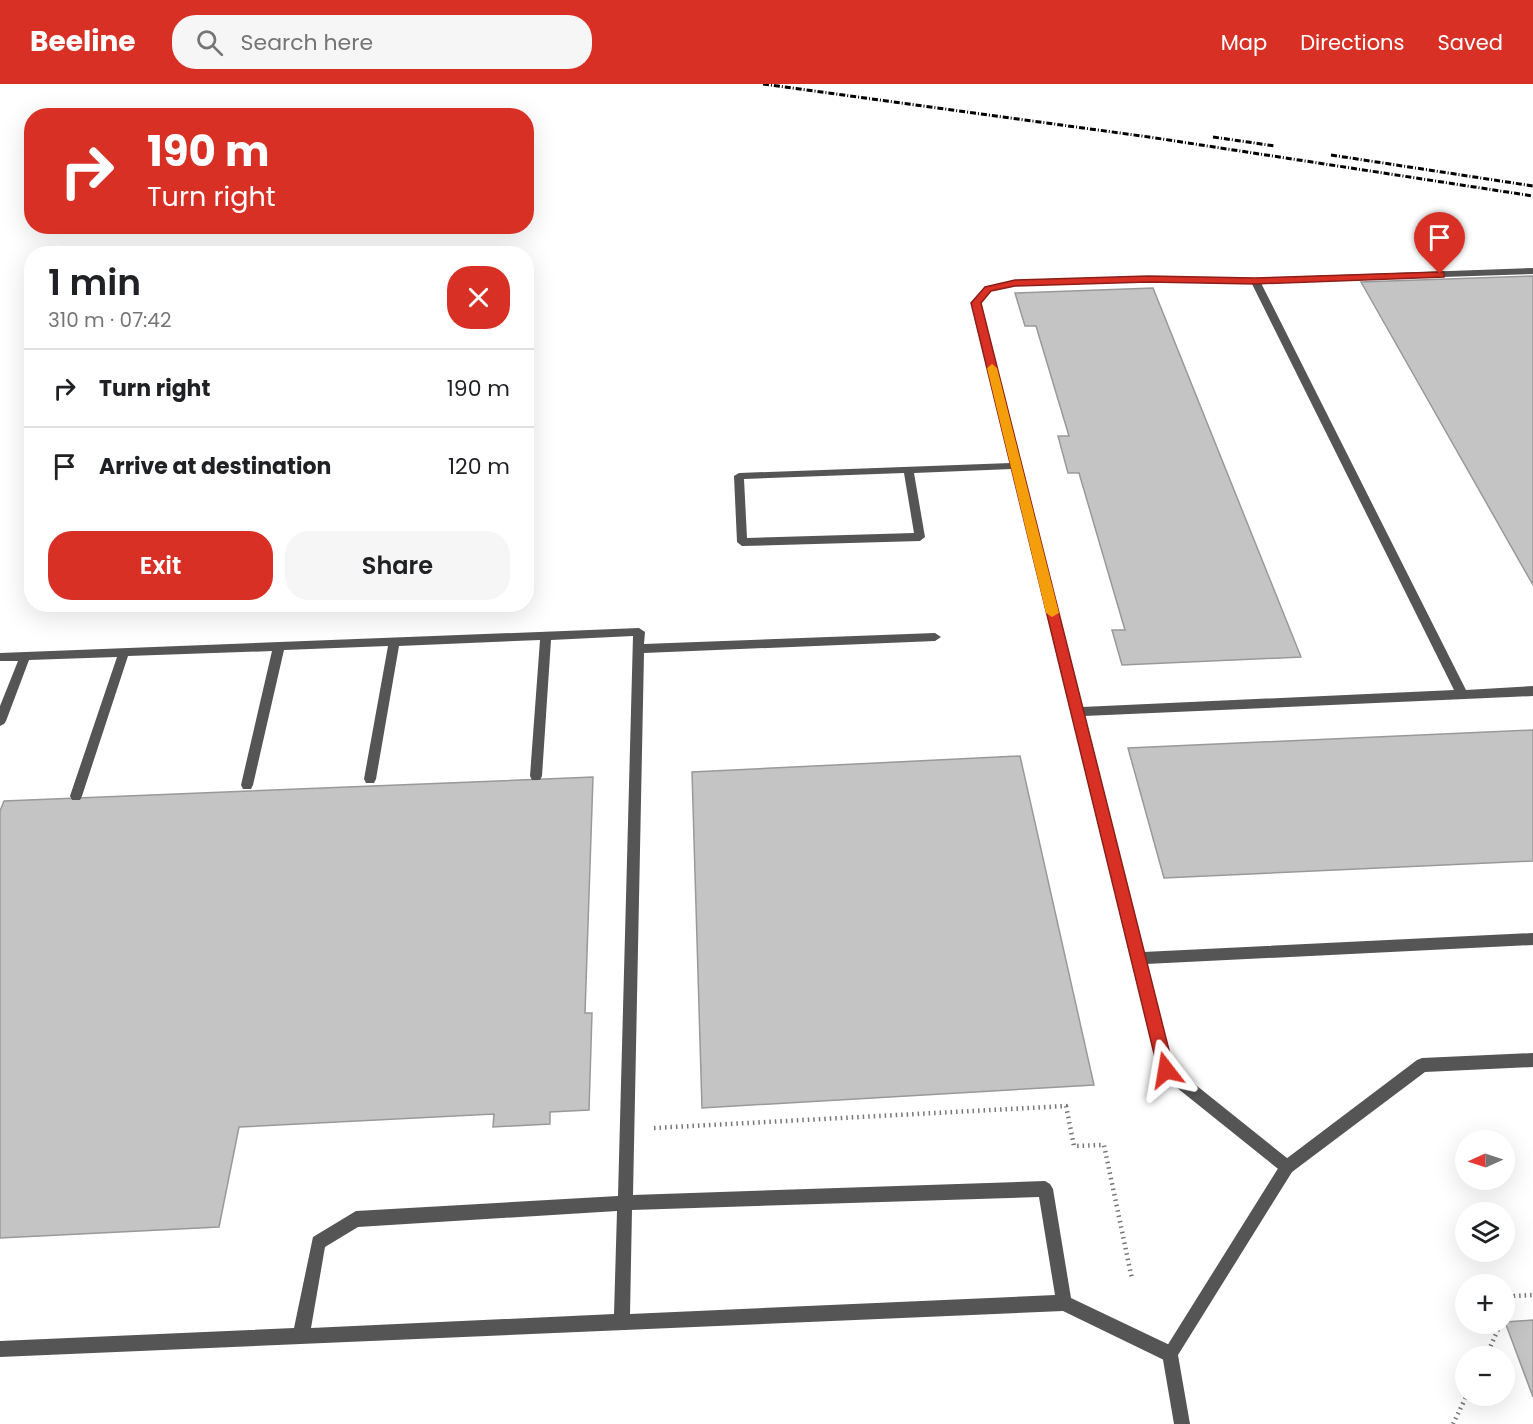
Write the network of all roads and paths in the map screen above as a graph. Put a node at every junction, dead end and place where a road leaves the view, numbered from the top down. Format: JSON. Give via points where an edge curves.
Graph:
{"nodes":[{"id":1,"x":1533,"y":271,"type":"edge"},
{"id":2,"x":1255,"y":281,"type":"junction"},
{"id":3,"x":1016,"y":466,"type":"junction"},
{"id":4,"x":908,"y":470,"type":"junction"},
{"id":5,"x":546,"y":635,"type":"junction"},
{"id":6,"x":935,"y":637,"type":"dead end"},
{"id":7,"x":394,"y":642,"type":"junction"},
{"id":8,"x":279,"y":646,"type":"junction"},
{"id":9,"x":638,"y":649,"type":"junction"},
{"id":10,"x":124,"y":652,"type":"junction"},
{"id":11,"x":25,"y":656,"type":"junction"},
{"id":12,"x":0,"y":657,"type":"edge"},
{"id":13,"x":1533,"y":691,"type":"edge"},
{"id":14,"x":1462,"y":694,"type":"junction"},
{"id":15,"x":1077,"y":712,"type":"junction"},
{"id":16,"x":0,"y":721,"type":"edge"},
{"id":17,"x":536,"y":776,"type":"dead end"},
{"id":18,"x":370,"y":779,"type":"dead end"},
{"id":19,"x":247,"y":784,"type":"dead end"},
{"id":20,"x":75,"y":796,"type":"dead end"},
{"id":21,"x":1533,"y":939,"type":"edge"},
{"id":22,"x":1138,"y":958,"type":"junction"},
{"id":23,"x":1533,"y":1060,"type":"edge"},
{"id":24,"x":626,"y":1130,"type":"junction"},
{"id":25,"x":1287,"y":1167,"type":"junction"},
{"id":26,"x":624,"y":1203,"type":"junction"},
{"id":27,"x":1132,"y":1279,"type":"dead end"},
{"id":28,"x":1533,"y":1295,"type":"edge"},
{"id":29,"x":1515,"y":1296,"type":"edge"},
{"id":30,"x":1064,"y":1303,"type":"junction"},
{"id":31,"x":622,"y":1323,"type":"junction"},
{"id":32,"x":301,"y":1336,"type":"junction"},
{"id":33,"x":0,"y":1349,"type":"edge"},
{"id":34,"x":1170,"y":1354,"type":"junction"},
{"id":35,"x":1462,"y":1406,"type":"edge"},
{"id":36,"x":1182,"y":1424,"type":"edge"},
{"id":37,"x":1453,"y":1424,"type":"edge"}],
"edges":[{"from":1,"to":2,"type":"street"},
{"from":2,"to":3,"type":"street","via":[[1015,283],[988,289],[976,303]]},
{"from":2,"to":14,"type":"street"},
{"from":3,"to":4,"type":"street"},
{"from":3,"to":15,"type":"street"},
{"from":4,"to":4,"type":"street","via":[[739,476],[742,542],[920,537]]},
{"from":5,"to":7,"type":"street"},
{"from":5,"to":9,"type":"street","via":[[639,632]]},
{"from":5,"to":17,"type":"street"},
{"from":6,"to":9,"type":"street"},
{"from":7,"to":8,"type":"street"},
{"from":7,"to":18,"type":"street"},
{"from":8,"to":10,"type":"street"},
{"from":8,"to":19,"type":"street"},
{"from":9,"to":24,"type":"street"},
{"from":10,"to":11,"type":"street"},
{"from":10,"to":20,"type":"street"},
{"from":11,"to":12,"type":"street"},
{"from":11,"to":16,"type":"street"},
{"from":13,"to":14,"type":"street"},
{"from":14,"to":15,"type":"street"},
{"from":15,"to":22,"type":"street"},
{"from":21,"to":22,"type":"street"},
{"from":22,"to":25,"type":"street","via":[[1166,1070]]},
{"from":23,"to":25,"type":"street","via":[[1422,1065]]},
{"from":24,"to":26,"type":"street"},
{"from":24,"to":27,"type":"path","via":[[1066,1107],[1074,1146],[1104,1145]]},
{"from":25,"to":34,"type":"street"},
{"from":26,"to":30,"type":"street","via":[[1045,1189]]},
{"from":26,"to":31,"type":"street"},
{"from":26,"to":32,"type":"street","via":[[356,1219],[318,1242]]},
{"from":28,"to":29,"type":"path"},
{"from":30,"to":31,"type":"street"},
{"from":30,"to":34,"type":"street"},
{"from":31,"to":32,"type":"street"},
{"from":32,"to":33,"type":"street"},
{"from":34,"to":36,"type":"street"},
{"from":35,"to":37,"type":"path"}]}
